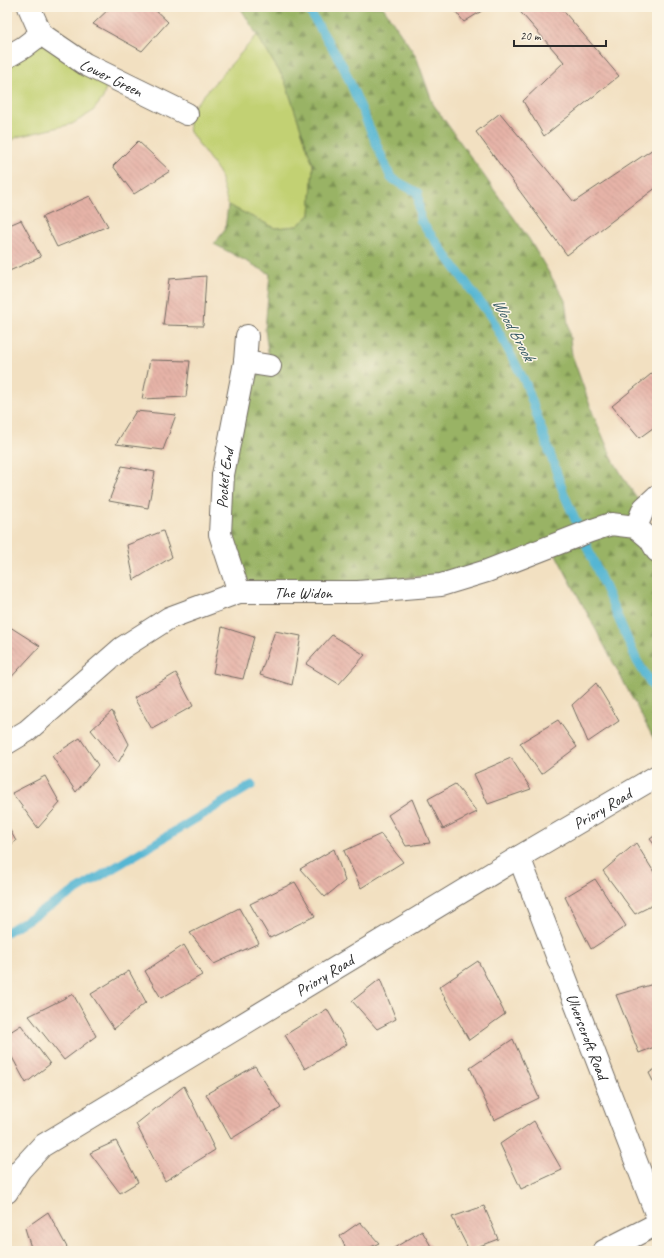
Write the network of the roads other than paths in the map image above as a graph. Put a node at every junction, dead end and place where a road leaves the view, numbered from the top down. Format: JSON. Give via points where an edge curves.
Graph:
{"nodes":[{"id":1,"x":30,"y":7,"type":"edge"},
{"id":2,"x":40,"y":34,"type":"junction"},
{"id":3,"x":7,"y":57,"type":"edge"},
{"id":4,"x":187,"y":114,"type":"dead end"},
{"id":5,"x":247,"y":336,"type":"dead end"},
{"id":6,"x":245,"y":362,"type":"junction"},
{"id":7,"x":270,"y":366,"type":"dead end"},
{"id":8,"x":657,"y":496,"type":"edge"},
{"id":9,"x":636,"y":527,"type":"junction"},
{"id":10,"x":657,"y":551,"type":"edge"},
{"id":11,"x":239,"y":592,"type":"junction"},
{"id":12,"x":7,"y":743,"type":"edge"},
{"id":13,"x":657,"y":776,"type":"edge"},
{"id":14,"x":519,"y":857,"type":"junction"},
{"id":15,"x":7,"y":1192,"type":"edge"},
{"id":16,"x":657,"y":1216,"type":"edge"},
{"id":17,"x":657,"y":1224,"type":"edge"},
{"id":18,"x":604,"y":1251,"type":"edge"}],
"edges":[{"from":1,"to":2,"type":"street"},
{"from":2,"to":3,"type":"street"},
{"from":2,"to":4,"type":"street","name":"Lower Green","via":[[84,64]]},
{"from":5,"to":6,"type":"street","name":"Pocket End"},
{"from":6,"to":7,"type":"street"},
{"from":6,"to":11,"type":"street","name":"Pocket End","via":[[223,475],[220,534]]},
{"from":8,"to":9,"type":"street","via":[[644,508]]},
{"from":9,"to":10,"type":"street","via":[[650,539]]},
{"from":9,"to":11,"type":"street","name":"The Widon","via":[[611,524],[487,571],[441,585],[358,592]]},
{"from":11,"to":12,"type":"street","name":"The Widon","via":[[170,618],[122,648],[27,730]]},
{"from":13,"to":14,"type":"street","name":"Priory Road"},
{"from":14,"to":15,"type":"street","name":"Priory Road","via":[[42,1146],[20,1170]]},
{"from":14,"to":16,"type":"street","name":"Ulverscroft Road"},
{"from":17,"to":18,"type":"street"}]}
